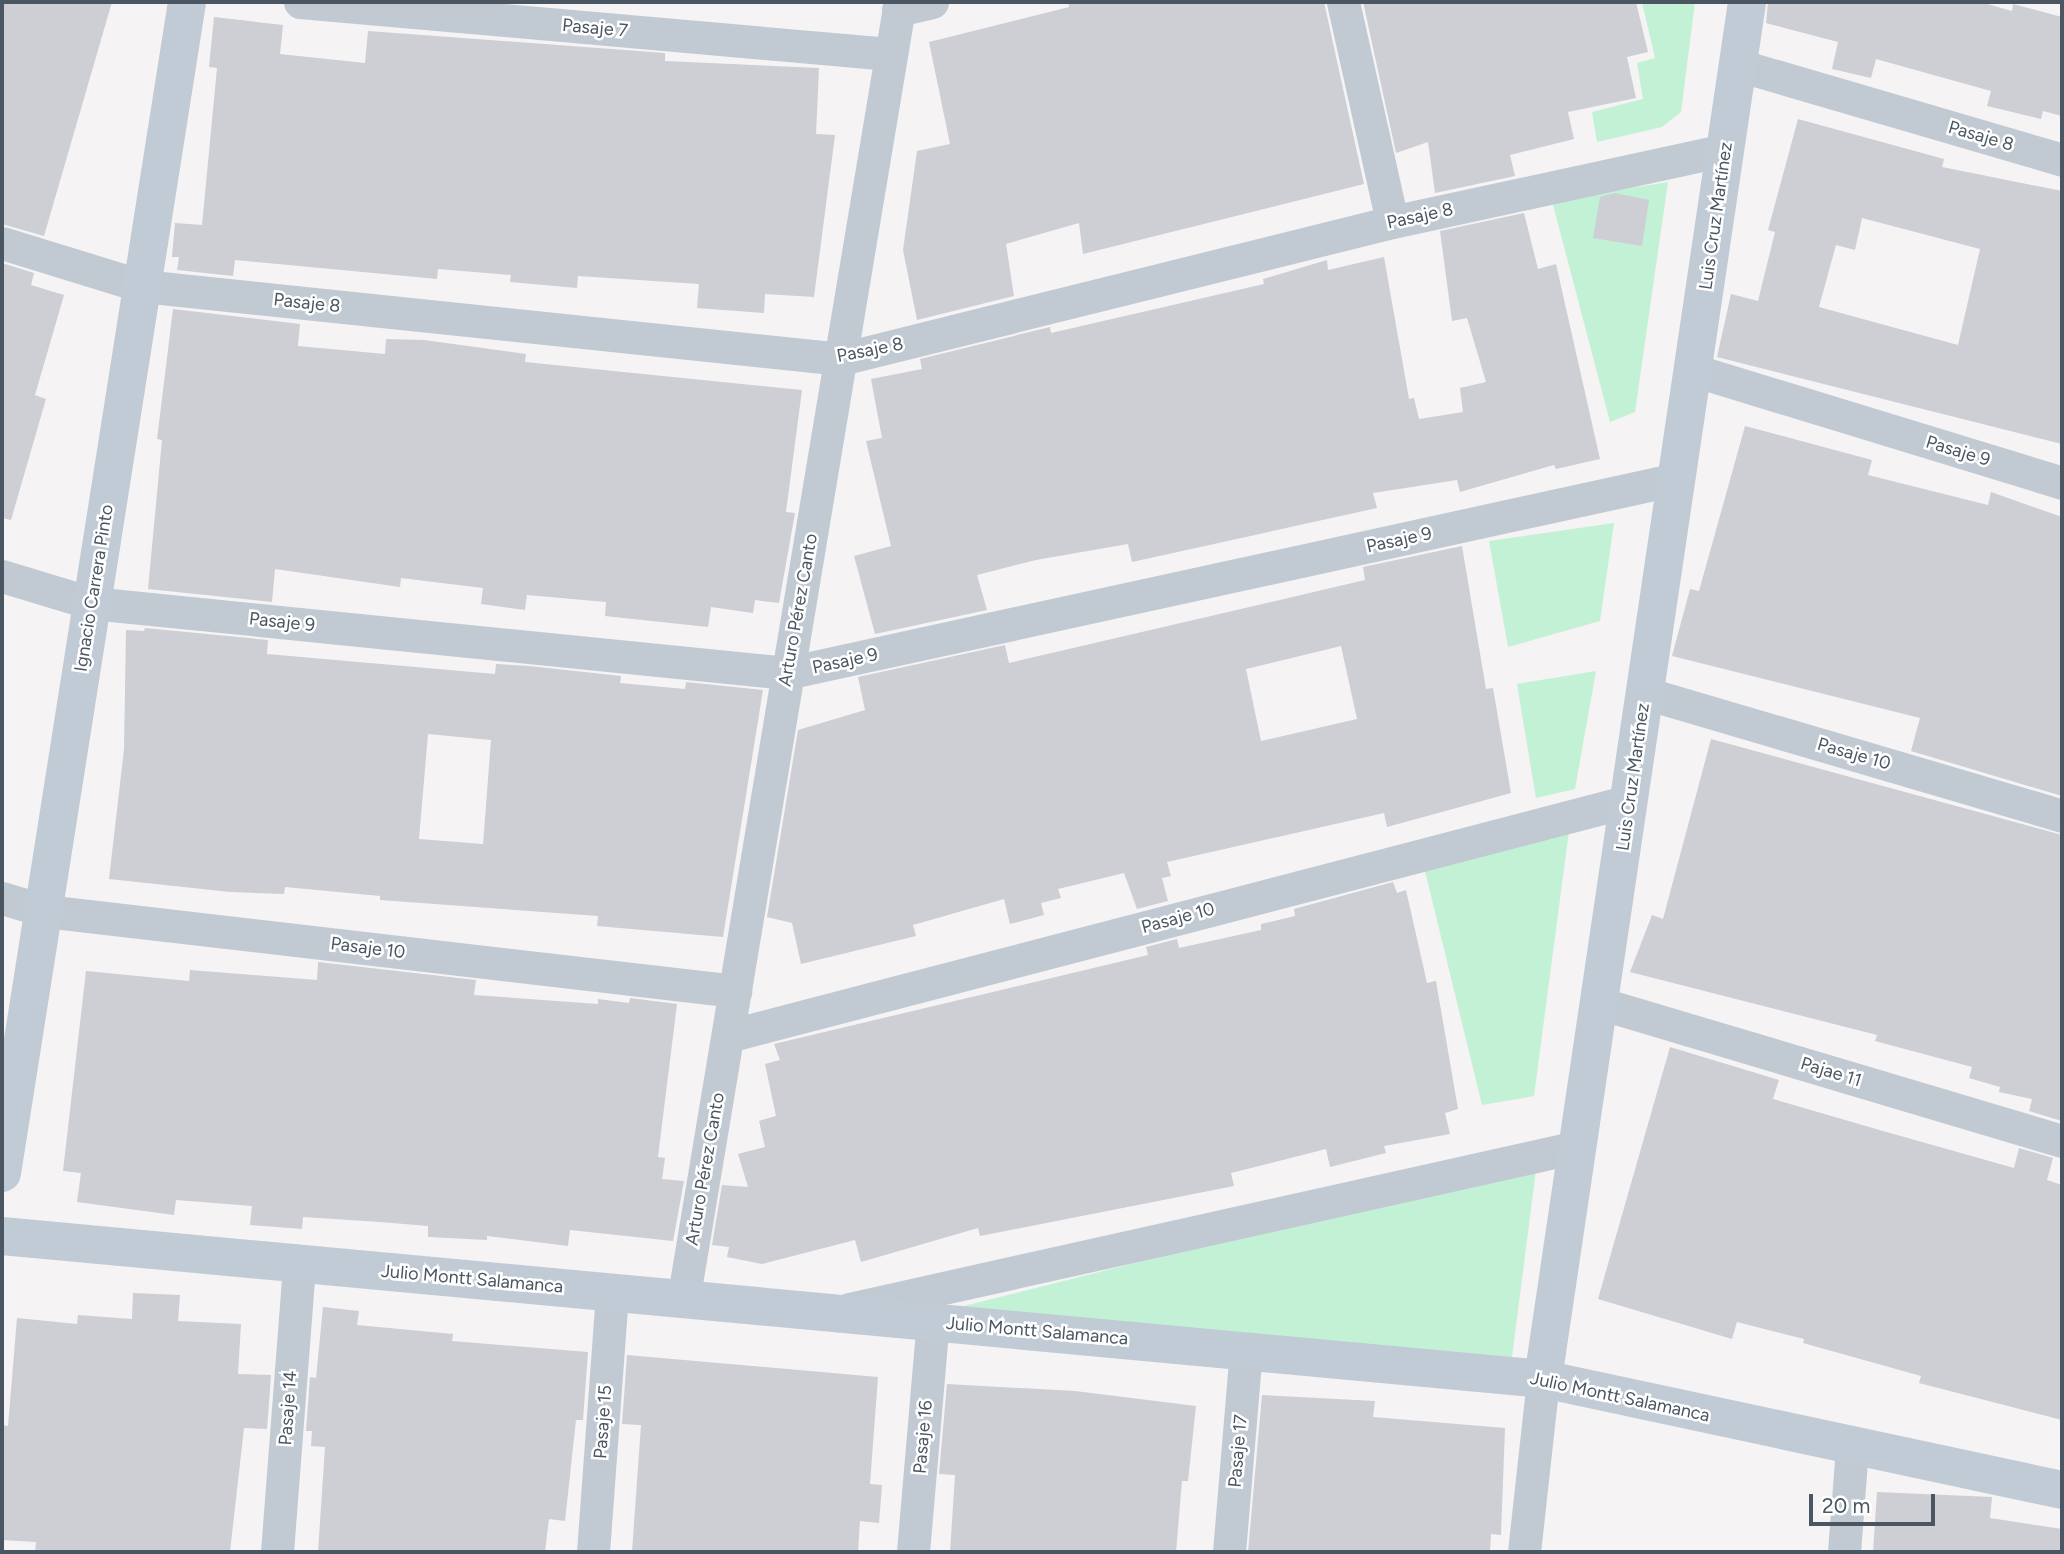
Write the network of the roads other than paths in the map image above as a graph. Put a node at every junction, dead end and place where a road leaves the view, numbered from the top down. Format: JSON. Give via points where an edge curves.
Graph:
{"nodes":[{"id":1,"x":187,"y":2,"type":"edge"},
{"id":2,"x":300,"y":2,"type":"edge"},
{"id":3,"x":932,"y":2,"type":"edge"},
{"id":4,"x":1343,"y":2,"type":"edge"},
{"id":5,"x":1748,"y":2,"type":"edge"},
{"id":6,"x":899,"y":6,"type":"edge"},
{"id":7,"x":890,"y":54,"type":"junction"},
{"id":8,"x":1738,"y":65,"type":"junction"},
{"id":9,"x":1726,"y":150,"type":"junction"},
{"id":10,"x":2062,"y":160,"type":"edge"},
{"id":11,"x":1392,"y":222,"type":"junction"},
{"id":12,"x":2,"y":243,"type":"edge"},
{"id":13,"x":142,"y":286,"type":"junction"},
{"id":14,"x":841,"y":359,"type":"junction"},
{"id":15,"x":1693,"y":370,"type":"junction"},
{"id":16,"x":1677,"y":479,"type":"junction"},
{"id":17,"x":2062,"y":483,"type":"edge"},
{"id":18,"x":2,"y":576,"type":"edge"},
{"id":19,"x":91,"y":603,"type":"junction"},
{"id":20,"x":787,"y":673,"type":"junction"},
{"id":21,"x":1645,"y":693,"type":"junction"},
{"id":22,"x":1629,"y":801,"type":"junction"},
{"id":23,"x":2062,"y":816,"type":"edge"},
{"id":24,"x":2,"y":898,"type":"edge"},
{"id":25,"x":45,"y":911,"type":"junction"},
{"id":26,"x":735,"y":991,"type":"junction"},
{"id":27,"x":1599,"y":1003,"type":"junction"},
{"id":28,"x":728,"y":1036,"type":"junction"},
{"id":29,"x":2062,"y":1141,"type":"edge"},
{"id":30,"x":1577,"y":1147,"type":"junction"},
{"id":31,"x":2,"y":1173,"type":"edge"},
{"id":32,"x":2,"y":1236,"type":"edge"},
{"id":33,"x":299,"y":1264,"type":"junction"},
{"id":34,"x":612,"y":1292,"type":"junction"},
{"id":35,"x":683,"y":1301,"type":"junction"},
{"id":36,"x":844,"y":1311,"type":"junction"},
{"id":37,"x":933,"y":1321,"type":"junction"},
{"id":38,"x":1246,"y":1350,"type":"junction"},
{"id":39,"x":1544,"y":1379,"type":"junction"},
{"id":40,"x":1852,"y":1448,"type":"junction"},
{"id":41,"x":2062,"y":1490,"type":"edge"},
{"id":42,"x":276,"y":1552,"type":"edge"},
{"id":43,"x":593,"y":1552,"type":"edge"},
{"id":44,"x":913,"y":1552,"type":"edge"},
{"id":45,"x":1229,"y":1552,"type":"edge"},
{"id":46,"x":1524,"y":1552,"type":"edge"},
{"id":47,"x":1844,"y":1552,"type":"edge"}],
"edges":[{"from":1,"to":13,"type":"street","name":"Ignacio Carrera Pinto"},
{"from":2,"to":7,"type":"street","name":"Pasaje 7"},
{"from":3,"to":6,"type":"street"},
{"from":4,"to":11,"type":"street"},
{"from":5,"to":8,"type":"street","name":"Luis Cruz Martínez"},
{"from":6,"to":7,"type":"street","name":"Arturo Pérez Canto"},
{"from":7,"to":14,"type":"street","name":"Arturo Pérez Canto"},
{"from":8,"to":9,"type":"street","name":"Luis Cruz Martínez"},
{"from":8,"to":10,"type":"street","name":"Pasaje 8"},
{"from":9,"to":11,"type":"street","name":"Pasaje 8"},
{"from":9,"to":15,"type":"street","name":"Luis Cruz Martínez"},
{"from":11,"to":14,"type":"street","name":"Pasaje 8"},
{"from":12,"to":13,"type":"street","name":"Pasaje 8"},
{"from":13,"to":14,"type":"street","name":"Pasaje 8"},
{"from":13,"to":19,"type":"street","name":"Ignacio Carrera Pinto"},
{"from":14,"to":20,"type":"street","name":"Arturo Pérez Canto"},
{"from":15,"to":16,"type":"street","name":"Luis Cruz Martínez"},
{"from":15,"to":17,"type":"street","name":"Pasaje 9"},
{"from":16,"to":20,"type":"street","name":"Pasaje 9"},
{"from":16,"to":21,"type":"street","name":"Luis Cruz Martínez"},
{"from":18,"to":19,"type":"street","name":"Pasaje 9"},
{"from":19,"to":20,"type":"street","name":"Pasaje 9"},
{"from":19,"to":25,"type":"street","name":"Ignacio Carrera Pinto"},
{"from":20,"to":26,"type":"street","name":"Arturo Pérez Canto"},
{"from":21,"to":22,"type":"street","name":"Luis Cruz Martínez"},
{"from":21,"to":23,"type":"street","name":"Pasaje 10"},
{"from":22,"to":27,"type":"street","name":"Luis Cruz Martínez"},
{"from":22,"to":28,"type":"street","name":"Pasaje 10"},
{"from":24,"to":25,"type":"street","name":"Pasaje 10"},
{"from":25,"to":26,"type":"street","name":"Pasaje 10"},
{"from":25,"to":31,"type":"street","name":"Ignacio Carrera Pinto"},
{"from":26,"to":28,"type":"street","name":"Arturo Pérez Canto"},
{"from":27,"to":29,"type":"street","name":"Pajae 11"},
{"from":27,"to":30,"type":"street","name":"Luis Cruz Martínez"},
{"from":28,"to":35,"type":"street","name":"Arturo Pérez Canto"},
{"from":30,"to":36,"type":"street"},
{"from":30,"to":39,"type":"street","name":"Luis Cruz Martínez"},
{"from":32,"to":33,"type":"street","name":"Julio Montt Salamanca"},
{"from":33,"to":34,"type":"street","name":"Julio Montt Salamanca"},
{"from":33,"to":42,"type":"street","name":"Pasaje 14"},
{"from":34,"to":35,"type":"street","name":"Julio Montt Salamanca"},
{"from":34,"to":43,"type":"street","name":"Pasaje 15"},
{"from":35,"to":36,"type":"street","name":"Julio Montt Salamanca"},
{"from":36,"to":37,"type":"street","name":"Julio Montt Salamanca"},
{"from":37,"to":38,"type":"street","name":"Julio Montt Salamanca"},
{"from":37,"to":44,"type":"street","name":"Pasaje 16"},
{"from":38,"to":39,"type":"street","name":"Julio Montt Salamanca"},
{"from":38,"to":45,"type":"street","name":"Pasaje 17"},
{"from":39,"to":40,"type":"street","name":"Julio Montt Salamanca"},
{"from":39,"to":46,"type":"street","name":"Luis Cruz Martínez"},
{"from":40,"to":41,"type":"street","name":"Julio Montt Salamanca"},
{"from":40,"to":47,"type":"street"}]}
